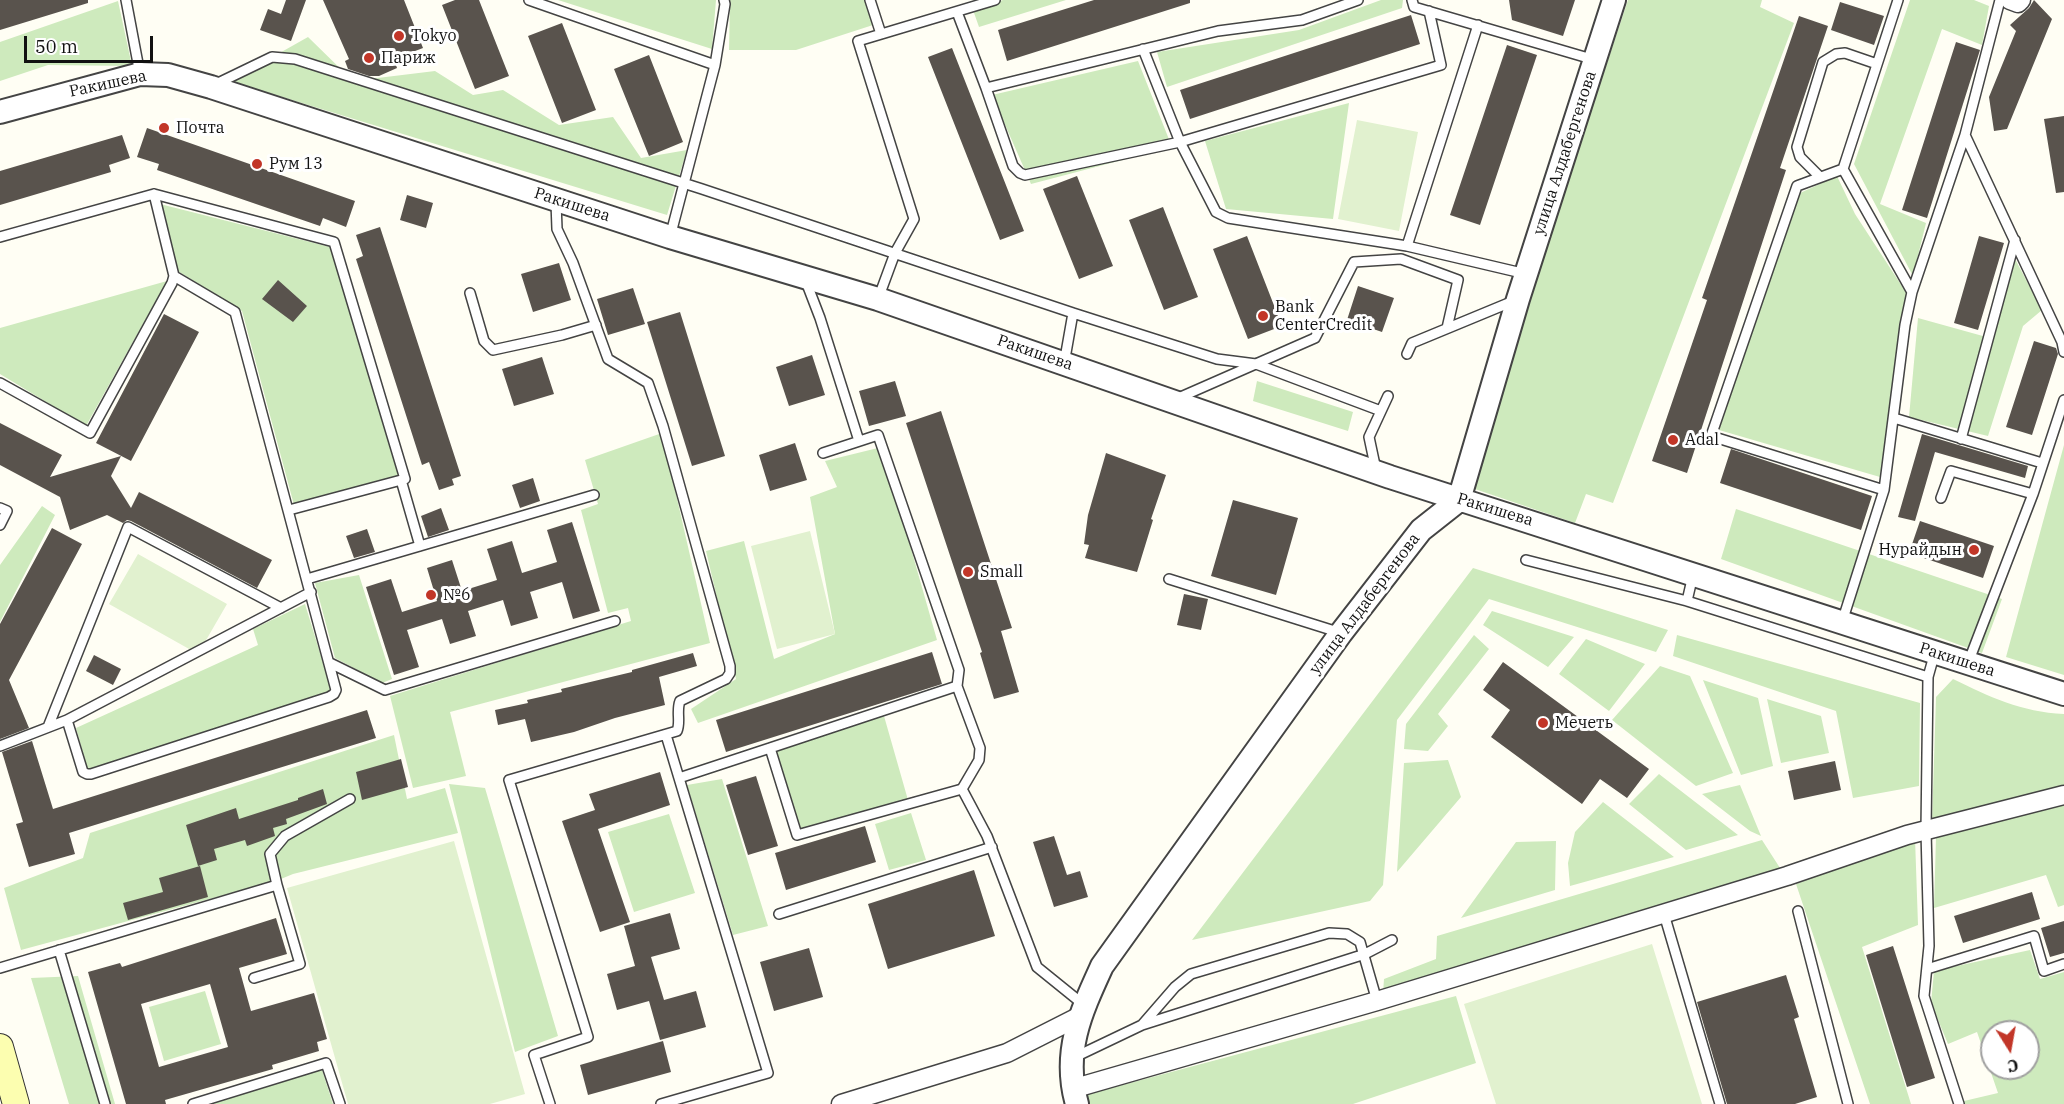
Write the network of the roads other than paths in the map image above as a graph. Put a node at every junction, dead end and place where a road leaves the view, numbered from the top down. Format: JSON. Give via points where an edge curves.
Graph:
{"nodes":[{"id":1,"x":126,"y":0,"type":"edge"},
{"id":2,"x":529,"y":0,"type":"edge"},
{"id":3,"x":724,"y":0,"type":"edge"},
{"id":4,"x":871,"y":0,"type":"edge"},
{"id":5,"x":995,"y":0,"type":"edge"},
{"id":6,"x":1358,"y":0,"type":"edge"},
{"id":7,"x":1412,"y":0,"type":"edge"},
{"id":8,"x":1614,"y":0,"type":"edge"},
{"id":9,"x":1898,"y":0,"type":"edge"},
{"id":10,"x":2000,"y":0,"type":"edge"},
{"id":11,"x":2010,"y":0,"type":"edge"},
{"id":12,"x":2021,"y":0,"type":"edge"},
{"id":13,"x":1428,"y":11,"type":"junction"},
{"id":14,"x":957,"y":12,"type":"junction"},
{"id":15,"x":1478,"y":25,"type":"junction"},
{"id":16,"x":881,"y":34,"type":"junction"},
{"id":17,"x":1143,"y":49,"type":"junction"},
{"id":18,"x":1595,"y":60,"type":"junction"},
{"id":19,"x":1877,"y":64,"type":"junction"},
{"id":20,"x":715,"y":65,"type":"junction"},
{"id":21,"x":140,"y":74,"type":"junction"},
{"id":22,"x":211,"y":87,"type":"junction"},
{"id":23,"x":986,"y":88,"type":"junction"},
{"id":24,"x":0,"y":112,"type":"edge"},
{"id":25,"x":1965,"y":135,"type":"junction"},
{"id":26,"x":1180,"y":142,"type":"junction"},
{"id":27,"x":1843,"y":169,"type":"junction"},
{"id":28,"x":1820,"y":177,"type":"junction"},
{"id":29,"x":685,"y":183,"type":"junction"},
{"id":30,"x":154,"y":194,"type":"junction"},
{"id":31,"x":555,"y":199,"type":"junction"},
{"id":32,"x":0,"y":237,"type":"edge"},
{"id":33,"x":670,"y":237,"type":"junction"},
{"id":34,"x":2015,"y":240,"type":"junction"},
{"id":35,"x":1407,"y":246,"type":"junction"},
{"id":36,"x":895,"y":253,"type":"junction"},
{"id":37,"x":1526,"y":274,"type":"junction"},
{"id":38,"x":174,"y":276,"type":"junction"},
{"id":39,"x":804,"y":277,"type":"junction"},
{"id":40,"x":1912,"y":292,"type":"junction"},
{"id":41,"x":470,"y":293,"type":"dead end"},
{"id":42,"x":878,"y":299,"type":"junction"},
{"id":43,"x":1518,"y":299,"type":"junction"},
{"id":44,"x":1073,"y":313,"type":"junction"},
{"id":45,"x":596,"y":325,"type":"junction"},
{"id":46,"x":1447,"y":328,"type":"junction"},
{"id":47,"x":2064,"y":352,"type":"edge"},
{"id":48,"x":1407,"y":354,"type":"dead end"},
{"id":49,"x":1064,"y":363,"type":"junction"},
{"id":50,"x":1256,"y":364,"type":"junction"},
{"id":51,"x":0,"y":383,"type":"edge"},
{"id":52,"x":1388,"y":396,"type":"dead end"},
{"id":53,"x":2064,"y":400,"type":"edge"},
{"id":54,"x":1173,"y":401,"type":"junction"},
{"id":55,"x":2063,"y":410,"type":"edge"},
{"id":56,"x":1381,"y":411,"type":"junction"},
{"id":57,"x":1894,"y":418,"type":"junction"},
{"id":58,"x":1961,"y":439,"type":"junction"},
{"id":59,"x":859,"y":441,"type":"junction"},
{"id":60,"x":823,"y":453,"type":"dead end"},
{"id":61,"x":2042,"y":463,"type":"junction"},
{"id":62,"x":1377,"y":471,"type":"junction"},
{"id":63,"x":401,"y":480,"type":"junction"},
{"id":64,"x":1884,"y":490,"type":"junction"},
{"id":65,"x":2033,"y":494,"type":"junction"},
{"id":66,"x":594,"y":495,"type":"dead end"},
{"id":67,"x":1941,"y":498,"type":"dead end"},
{"id":68,"x":1459,"y":500,"type":"junction"},
{"id":69,"x":0,"y":508,"type":"edge"},
{"id":70,"x":289,"y":510,"type":"junction"},
{"id":71,"x":0,"y":525,"type":"edge"},
{"id":72,"x":420,"y":546,"type":"junction"},
{"id":73,"x":1526,"y":560,"type":"dead end"},
{"id":74,"x":1693,"y":575,"type":"junction"},
{"id":75,"x":308,"y":579,"type":"junction"},
{"id":76,"x":1169,"y":579,"type":"dead end"},
{"id":77,"x":311,"y":592,"type":"junction"},
{"id":78,"x":1687,"y":601,"type":"junction"},
{"id":79,"x":281,"y":608,"type":"junction"},
{"id":80,"x":615,"y":621,"type":"dead end"},
{"id":81,"x":1842,"y":622,"type":"junction"},
{"id":82,"x":1341,"y":633,"type":"junction"},
{"id":83,"x":1935,"y":652,"type":"junction"},
{"id":84,"x":330,"y":663,"type":"junction"},
{"id":85,"x":1968,"y":663,"type":"junction"},
{"id":86,"x":1928,"y":677,"type":"junction"},
{"id":87,"x":957,"y":686,"type":"junction"},
{"id":88,"x":2064,"y":694,"type":"edge"},
{"id":89,"x":67,"y":720,"type":"junction"},
{"id":90,"x":48,"y":727,"type":"junction"},
{"id":91,"x":666,"y":735,"type":"junction"},
{"id":92,"x":0,"y":746,"type":"edge"},
{"id":93,"x":770,"y":748,"type":"junction"},
{"id":94,"x":679,"y":778,"type":"junction"},
{"id":95,"x":962,"y":789,"type":"junction"},
{"id":96,"x":2064,"y":795,"type":"edge"},
{"id":97,"x":350,"y":799,"type":"dead end"},
{"id":98,"x":1926,"y":831,"type":"junction"},
{"id":99,"x":992,"y":847,"type":"junction"},
{"id":100,"x":276,"y":885,"type":"junction"},
{"id":101,"x":1798,"y":911,"type":"dead end"},
{"id":102,"x":779,"y":914,"type":"dead end"},
{"id":103,"x":1664,"y":914,"type":"junction"},
{"id":104,"x":1392,"y":940,"type":"dead end"},
{"id":105,"x":59,"y":950,"type":"junction"},
{"id":106,"x":1365,"y":954,"type":"junction"},
{"id":107,"x":2064,"y":964,"type":"edge"},
{"id":108,"x":0,"y":968,"type":"edge"},
{"id":109,"x":1927,"y":969,"type":"junction"},
{"id":110,"x":254,"y":978,"type":"dead end"},
{"id":111,"x":1377,"y":1001,"type":"junction"},
{"id":112,"x":1082,"y":1010,"type":"junction"},
{"id":113,"x":1142,"y":1025,"type":"junction"},
{"id":114,"x":0,"y":1047,"type":"edge"},
{"id":115,"x":1073,"y":1058,"type":"junction"},
{"id":116,"x":4,"y":1073,"type":"edge"},
{"id":117,"x":1074,"y":1096,"type":"edge"},
{"id":118,"x":16,"y":1104,"type":"edge"},
{"id":119,"x":105,"y":1104,"type":"edge"},
{"id":120,"x":193,"y":1104,"type":"edge"},
{"id":121,"x":340,"y":1104,"type":"edge"},
{"id":122,"x":550,"y":1104,"type":"edge"},
{"id":123,"x":661,"y":1104,"type":"edge"},
{"id":124,"x":841,"y":1104,"type":"edge"},
{"id":125,"x":1720,"y":1104,"type":"edge"},
{"id":126,"x":1848,"y":1104,"type":"edge"},
{"id":127,"x":1959,"y":1104,"type":"edge"}],
"edges":[{"from":1,"to":21,"type":"lane"},
{"from":2,"to":20,"type":"lane"},
{"from":3,"to":20,"type":"lane"},
{"from":4,"to":16,"type":"lane"},
{"from":5,"to":14,"type":"lane"},
{"from":6,"to":17,"type":"lane","via":[[1302,20],[1218,31]]},
{"from":7,"to":13,"type":"lane","via":[[1414,7]]},
{"from":8,"to":18,"type":"street","name":"улица Алдабергенова"},
{"from":9,"to":19,"type":"lane"},
{"from":10,"to":25,"type":"lane"},
{"from":11,"to":12,"type":"street"},
{"from":13,"to":15,"type":"lane"},
{"from":13,"to":26,"type":"lane","via":[[1441,65]]},
{"from":14,"to":16,"type":"lane"},
{"from":14,"to":23,"type":"lane"},
{"from":15,"to":18,"type":"lane"},
{"from":15,"to":35,"type":"lane"},
{"from":16,"to":36,"type":"lane","via":[[858,41],[914,219]]},
{"from":17,"to":23,"type":"lane"},
{"from":17,"to":26,"type":"lane"},
{"from":18,"to":37,"type":"street","name":"улица Алдабергенова"},
{"from":19,"to":27,"type":"lane"},
{"from":19,"to":28,"type":"lane","via":[[1845,53],[1823,62],[1797,147],[1800,157]]},
{"from":20,"to":29,"type":"lane"},
{"from":21,"to":22,"type":"street","name":"Ракишева","via":[[168,75]]},
{"from":21,"to":24,"type":"street","name":"Ракишева"},
{"from":22,"to":29,"type":"lane","via":[[272,57],[295,60]]},
{"from":22,"to":31,"type":"street","name":"Ракишева"},
{"from":23,"to":26,"type":"lane","via":[[1013,166],[1025,175]]},
{"from":25,"to":34,"type":"lane"},
{"from":25,"to":40,"type":"lane"},
{"from":26,"to":35,"type":"lane","via":[[1216,212],[1228,218]]},
{"from":27,"to":28,"type":"lane"},
{"from":27,"to":40,"type":"lane"},
{"from":28,"to":64,"type":"lane","via":[[1797,186],[1711,436]]},
{"from":29,"to":33,"type":"lane"},
{"from":29,"to":36,"type":"lane"},
{"from":30,"to":32,"type":"lane"},
{"from":30,"to":38,"type":"lane"},
{"from":30,"to":63,"type":"lane","via":[[334,242],[405,479]]},
{"from":31,"to":33,"type":"street","name":"Ракишева"},
{"from":31,"to":45,"type":"lane","via":[[557,229]]},
{"from":33,"to":39,"type":"street","name":"Ракишева"},
{"from":34,"to":47,"type":"lane"},
{"from":34,"to":58,"type":"lane"},
{"from":35,"to":37,"type":"lane"},
{"from":36,"to":42,"type":"lane"},
{"from":36,"to":44,"type":"lane"},
{"from":37,"to":43,"type":"street","name":"улица Алдабергенова"},
{"from":38,"to":51,"type":"lane","via":[[90,433]]},
{"from":38,"to":70,"type":"lane","via":[[235,312]]},
{"from":39,"to":42,"type":"street","name":"Ракишева"},
{"from":39,"to":59,"type":"lane"},
{"from":40,"to":57,"type":"lane"},
{"from":41,"to":45,"type":"lane","via":[[484,341],[493,350]]},
{"from":42,"to":49,"type":"street","name":"Ракишева"},
{"from":43,"to":46,"type":"lane"},
{"from":43,"to":68,"type":"street","name":"улица Алдабергенова"},
{"from":44,"to":49,"type":"lane"},
{"from":44,"to":50,"type":"lane","via":[[1217,359]]},
{"from":45,"to":91,"type":"lane","via":[[608,359],[648,383],[730,666],[726,679],[680,701],[679,727]]},
{"from":46,"to":48,"type":"lane","via":[[1412,342]]},
{"from":46,"to":50,"type":"lane","via":[[1458,280],[1401,260],[1354,262],[1316,338]]},
{"from":49,"to":54,"type":"street","name":"Ракишева"},
{"from":50,"to":54,"type":"lane"},
{"from":50,"to":56,"type":"lane"},
{"from":52,"to":56,"type":"lane"},
{"from":53,"to":55,"type":"lane"},
{"from":54,"to":62,"type":"street","name":"Ракишева"},
{"from":55,"to":61,"type":"lane"},
{"from":56,"to":62,"type":"lane","via":[[1369,437]]},
{"from":57,"to":58,"type":"lane"},
{"from":57,"to":64,"type":"lane"},
{"from":58,"to":61,"type":"lane"},
{"from":59,"to":60,"type":"lane"},
{"from":59,"to":87,"type":"lane","via":[[878,435],[959,670]]},
{"from":61,"to":65,"type":"lane"},
{"from":62,"to":68,"type":"street","name":"Ракишева"},
{"from":63,"to":70,"type":"lane"},
{"from":63,"to":72,"type":"lane"},
{"from":64,"to":81,"type":"lane"},
{"from":65,"to":67,"type":"lane","via":[[1951,471]]},
{"from":65,"to":85,"type":"lane"},
{"from":66,"to":72,"type":"lane"},
{"from":68,"to":74,"type":"street","name":"Ракишева"},
{"from":68,"to":82,"type":"street","name":"улица Алдабергенова","via":[[1421,530]]},
{"from":69,"to":71,"type":"lane","via":[[7,511]]},
{"from":70,"to":75,"type":"lane"},
{"from":72,"to":75,"type":"lane"},
{"from":73,"to":78,"type":"lane"},
{"from":74,"to":78,"type":"lane"},
{"from":74,"to":81,"type":"street","name":"Ракишева"},
{"from":75,"to":77,"type":"lane"},
{"from":76,"to":82,"type":"lane"},
{"from":77,"to":79,"type":"lane"},
{"from":77,"to":84,"type":"lane"},
{"from":78,"to":86,"type":"lane"},
{"from":79,"to":89,"type":"lane"},
{"from":79,"to":90,"type":"lane","via":[[128,527]]},
{"from":80,"to":84,"type":"lane","via":[[385,690]]},
{"from":81,"to":83,"type":"street","name":"Ракишева"},
{"from":82,"to":112,"type":"street","name":"улица Алдабергенова","via":[[1102,966]]},
{"from":83,"to":85,"type":"street","name":"Ракишева"},
{"from":83,"to":86,"type":"lane"},
{"from":84,"to":89,"type":"lane","via":[[336,690],[329,698],[91,774],[83,772]]},
{"from":85,"to":88,"type":"street","name":"Ракишева"},
{"from":86,"to":98,"type":"lane"},
{"from":87,"to":93,"type":"lane"},
{"from":87,"to":95,"type":"lane","via":[[980,748],[979,760]]},
{"from":89,"to":90,"type":"lane"},
{"from":90,"to":92,"type":"lane"},
{"from":91,"to":94,"type":"lane"},
{"from":91,"to":122,"type":"lane","via":[[509,780],[588,1037],[534,1055]]},
{"from":93,"to":94,"type":"lane"},
{"from":93,"to":95,"type":"lane","via":[[797,835]]},
{"from":94,"to":123,"type":"lane","via":[[768,1073]]},
{"from":95,"to":99,"type":"lane"},
{"from":96,"to":98,"type":"street"},
{"from":97,"to":100,"type":"lane","via":[[285,836],[270,854]]},
{"from":98,"to":103,"type":"street"},
{"from":98,"to":109,"type":"lane"},
{"from":99,"to":102,"type":"lane"},
{"from":99,"to":112,"type":"lane","via":[[1036,967]]},
{"from":100,"to":105,"type":"lane"},
{"from":100,"to":110,"type":"lane","via":[[300,964]]},
{"from":101,"to":126,"type":"lane"},
{"from":103,"to":111,"type":"street"},
{"from":103,"to":125,"type":"lane"},
{"from":104,"to":106,"type":"lane"},
{"from":105,"to":108,"type":"lane"},
{"from":105,"to":119,"type":"lane"},
{"from":106,"to":111,"type":"lane"},
{"from":106,"to":113,"type":"lane"},
{"from":106,"to":113,"type":"lane","via":[[1353,936],[1329,933],[1199,971],[1183,979]]},
{"from":107,"to":109,"type":"lane","via":[[2044,971],[2034,936]]},
{"from":109,"to":127,"type":"lane","via":[[1924,996]]},
{"from":111,"to":117,"type":"street"},
{"from":112,"to":115,"type":"street","name":"улица Алдабергенова"},
{"from":112,"to":124,"type":"street","via":[[1007,1053]]},
{"from":113,"to":115,"type":"lane"},
{"from":114,"to":116,"type":"main road"},
{"from":115,"to":117,"type":"street","name":"улица Алдабергенова"},
{"from":116,"to":118,"type":"main road"},
{"from":120,"to":121,"type":"lane","via":[[326,1063]]}]}
